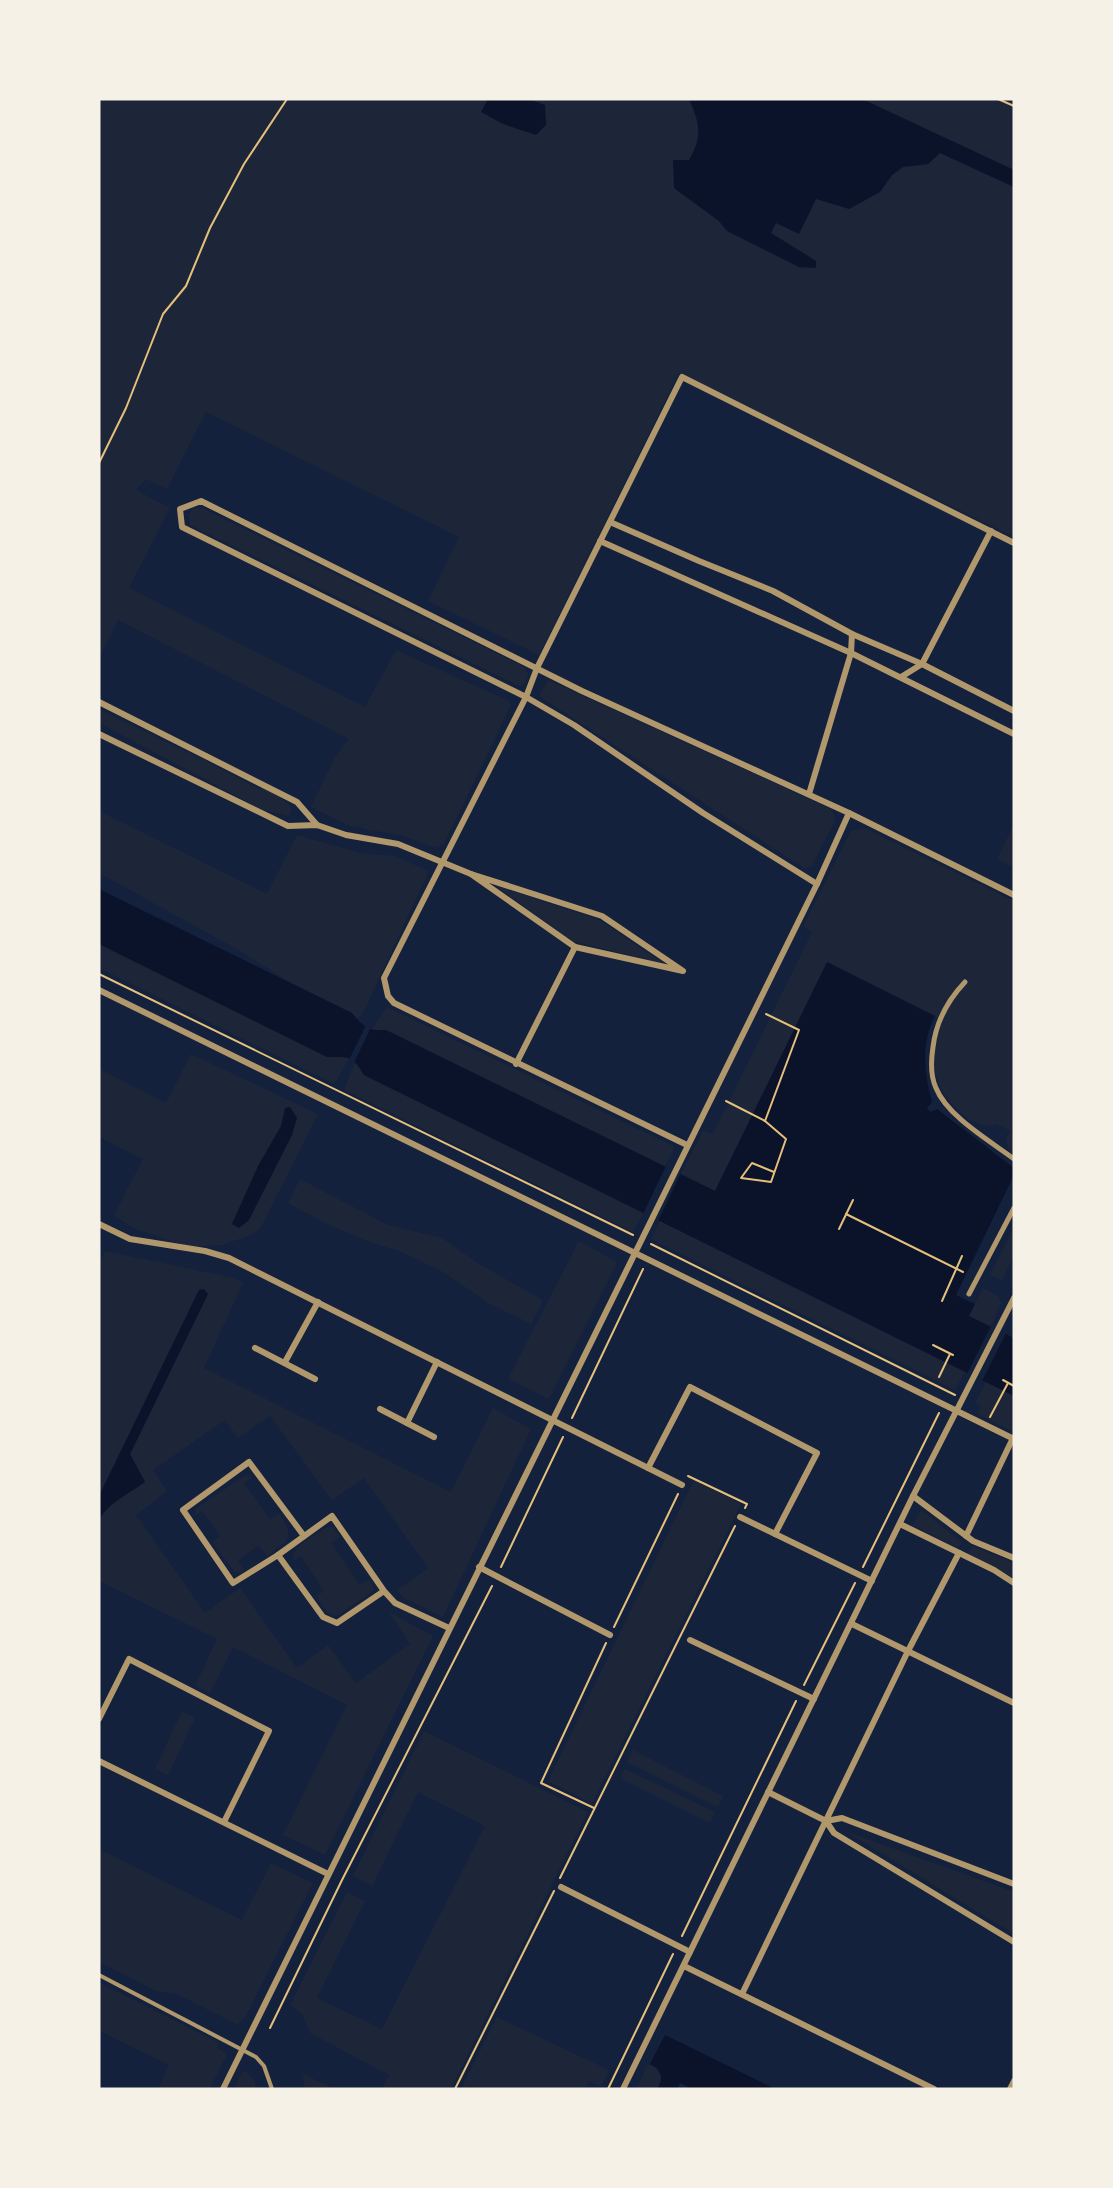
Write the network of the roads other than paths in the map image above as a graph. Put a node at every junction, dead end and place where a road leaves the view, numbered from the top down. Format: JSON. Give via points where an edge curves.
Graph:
{"nodes":[{"id":1,"x":610,"y":522,"type":"junction"},
{"id":2,"x":991,"y":531,"type":"junction"},
{"id":3,"x":600,"y":541,"type":"junction"},
{"id":4,"x":1014,"y":543,"type":"edge"},
{"id":5,"x":852,"y":634,"type":"junction"},
{"id":6,"x":851,"y":653,"type":"junction"},
{"id":7,"x":922,"y":664,"type":"junction"},
{"id":8,"x":537,"y":668,"type":"junction"},
{"id":9,"x":901,"y":677,"type":"junction"},
{"id":10,"x":526,"y":697,"type":"junction"},
{"id":11,"x":99,"y":702,"type":"edge"},
{"id":12,"x":1014,"y":711,"type":"edge"},
{"id":13,"x":99,"y":734,"type":"edge"},
{"id":14,"x":1014,"y":734,"type":"edge"},
{"id":15,"x":808,"y":794,"type":"junction"},
{"id":16,"x":849,"y":813,"type":"junction"},
{"id":17,"x":317,"y":825,"type":"junction"},
{"id":18,"x":444,"y":861,"type":"junction"},
{"id":19,"x":471,"y":874,"type":"junction"},
{"id":20,"x":817,"y":884,"type":"junction"},
{"id":21,"x":1014,"y":895,"type":"edge"},
{"id":22,"x":575,"y":947,"type":"junction"},
{"id":23,"x":965,"y":982,"type":"dead end"},
{"id":24,"x":99,"y":990,"type":"edge"},
{"id":25,"x":516,"y":1064,"type":"junction"},
{"id":26,"x":687,"y":1145,"type":"junction"},
{"id":27,"x":1014,"y":1159,"type":"edge"},
{"id":28,"x":1014,"y":1208,"type":"edge"},
{"id":29,"x":99,"y":1224,"type":"edge"},
{"id":30,"x":635,"y":1253,"type":"junction"},
{"id":31,"x":969,"y":1294,"type":"dead end"},
{"id":32,"x":318,"y":1302,"type":"junction"},
{"id":33,"x":1013,"y":1302,"type":"edge"},
{"id":34,"x":255,"y":1348,"type":"dead end"},
{"id":35,"x":285,"y":1362,"type":"junction"},
{"id":36,"x":437,"y":1362,"type":"junction"},
{"id":37,"x":315,"y":1379,"type":"dead end"},
{"id":38,"x":380,"y":1408,"type":"dead end"},
{"id":39,"x":957,"y":1410,"type":"junction"},
{"id":40,"x":552,"y":1419,"type":"junction"},
{"id":41,"x":407,"y":1423,"type":"junction"},
{"id":42,"x":434,"y":1437,"type":"dead end"},
{"id":43,"x":1014,"y":1438,"type":"edge"},
{"id":44,"x":648,"y":1468,"type":"junction"},
{"id":45,"x":682,"y":1485,"type":"road end"},
{"id":46,"x":913,"y":1497,"type":"junction"},
{"id":47,"x":740,"y":1517,"type":"road end"},
{"id":48,"x":900,"y":1524,"type":"junction"},
{"id":49,"x":775,"y":1534,"type":"junction"},
{"id":50,"x":304,"y":1536,"type":"junction"},
{"id":51,"x":966,"y":1536,"type":"junction"},
{"id":52,"x":959,"y":1553,"type":"junction"},
{"id":53,"x":278,"y":1554,"type":"junction"},
{"id":54,"x":1014,"y":1558,"type":"edge"},
{"id":55,"x":479,"y":1567,"type":"junction"},
{"id":56,"x":872,"y":1581,"type":"junction"},
{"id":57,"x":1014,"y":1583,"type":"edge"},
{"id":58,"x":384,"y":1591,"type":"junction"},
{"id":59,"x":852,"y":1624,"type":"junction"},
{"id":60,"x":449,"y":1628,"type":"junction"},
{"id":61,"x":610,"y":1635,"type":"road end"},
{"id":62,"x":690,"y":1640,"type":"dead end"},
{"id":63,"x":908,"y":1651,"type":"junction"},
{"id":64,"x":814,"y":1699,"type":"junction"},
{"id":65,"x":1014,"y":1703,"type":"edge"},
{"id":66,"x":99,"y":1719,"type":"edge"},
{"id":67,"x":99,"y":1761,"type":"edge"},
{"id":68,"x":768,"y":1792,"type":"junction"},
{"id":69,"x":826,"y":1821,"type":"junction"},
{"id":70,"x":224,"y":1822,"type":"junction"},
{"id":71,"x":328,"y":1874,"type":"junction"},
{"id":72,"x":1014,"y":1884,"type":"edge"},
{"id":73,"x":561,"y":1887,"type":"dead end"},
{"id":74,"x":1014,"y":1942,"type":"edge"},
{"id":75,"x":690,"y":1952,"type":"junction"},
{"id":76,"x":684,"y":1965,"type":"junction"},
{"id":77,"x":99,"y":1975,"type":"edge"},
{"id":78,"x":742,"y":1994,"type":"junction"},
{"id":79,"x":242,"y":2049,"type":"junction"},
{"id":80,"x":1014,"y":2081,"type":"edge"},
{"id":81,"x":223,"y":2089,"type":"edge"},
{"id":82,"x":272,"y":2089,"type":"edge"},
{"id":83,"x":623,"y":2089,"type":"edge"},
{"id":84,"x":934,"y":2089,"type":"edge"},
{"id":85,"x":1010,"y":2089,"type":"edge"}],
"edges":[{"from":1,"to":2,"type":"street","via":[[682,377]]},
{"from":1,"to":3,"type":"street"},
{"from":1,"to":5,"type":"street","via":[[773,591]]},
{"from":2,"to":4,"type":"street"},
{"from":2,"to":7,"type":"street"},
{"from":3,"to":6,"type":"street"},
{"from":3,"to":8,"type":"street"},
{"from":5,"to":6,"type":"street"},
{"from":5,"to":7,"type":"street"},
{"from":6,"to":9,"type":"street"},
{"from":6,"to":15,"type":"street"},
{"from":7,"to":9,"type":"street"},
{"from":7,"to":12,"type":"street"},
{"from":8,"to":10,"type":"street"},
{"from":8,"to":10,"type":"street","via":[[201,501],[180,509],[182,527]]},
{"from":8,"to":15,"type":"street"},
{"from":9,"to":14,"type":"street"},
{"from":10,"to":18,"type":"street"},
{"from":10,"to":20,"type":"street"},
{"from":11,"to":17,"type":"street","via":[[297,802]]},
{"from":13,"to":17,"type":"street","via":[[288,826]]},
{"from":15,"to":16,"type":"street"},
{"from":16,"to":20,"type":"street"},
{"from":16,"to":21,"type":"street"},
{"from":17,"to":18,"type":"street","via":[[346,836],[398,844]]},
{"from":18,"to":19,"type":"street"},
{"from":18,"to":25,"type":"street","via":[[384,978],[388,996],[394,1003]]},
{"from":19,"to":22,"type":"street"},
{"from":19,"to":22,"type":"street","via":[[602,916],[683,971]]},
{"from":20,"to":26,"type":"street"},
{"from":22,"to":25,"type":"street"},
{"from":23,"to":27,"type":"street","via":[[935,1030],[931,1064],[936,1088],[956,1116]]},
{"from":24,"to":30,"type":"street"},
{"from":25,"to":26,"type":"street"},
{"from":26,"to":30,"type":"street"},
{"from":28,"to":31,"type":"street"},
{"from":29,"to":32,"type":"street","via":[[130,1239],[229,1258]]},
{"from":30,"to":39,"type":"street"},
{"from":30,"to":40,"type":"street"},
{"from":32,"to":35,"type":"street"},
{"from":32,"to":36,"type":"street"},
{"from":33,"to":39,"type":"street"},
{"from":34,"to":35,"type":"street"},
{"from":35,"to":37,"type":"street"},
{"from":36,"to":40,"type":"street"},
{"from":36,"to":41,"type":"street"},
{"from":38,"to":41,"type":"street"},
{"from":39,"to":43,"type":"street"},
{"from":39,"to":46,"type":"street"},
{"from":40,"to":44,"type":"street"},
{"from":40,"to":55,"type":"street"},
{"from":41,"to":42,"type":"street"},
{"from":43,"to":51,"type":"street"},
{"from":44,"to":45,"type":"street"},
{"from":44,"to":49,"type":"street","via":[[690,1387],[753,1419],[817,1453]]},
{"from":46,"to":48,"type":"street"},
{"from":46,"to":51,"type":"street"},
{"from":47,"to":49,"type":"street"},
{"from":48,"to":52,"type":"street"},
{"from":48,"to":56,"type":"street"},
{"from":49,"to":56,"type":"street"},
{"from":50,"to":53,"type":"street"},
{"from":50,"to":53,"type":"street","via":[[249,1462],[183,1510],[233,1583]]},
{"from":50,"to":58,"type":"street","via":[[332,1516]]},
{"from":51,"to":54,"type":"street"},
{"from":52,"to":57,"type":"street"},
{"from":52,"to":63,"type":"street"},
{"from":53,"to":58,"type":"street","via":[[323,1617],[337,1623]]},
{"from":55,"to":60,"type":"street"},
{"from":55,"to":61,"type":"street"},
{"from":56,"to":59,"type":"street"},
{"from":58,"to":60,"type":"street","via":[[395,1603]]},
{"from":59,"to":63,"type":"street"},
{"from":59,"to":64,"type":"street"},
{"from":60,"to":71,"type":"street"},
{"from":62,"to":64,"type":"street"},
{"from":63,"to":65,"type":"street"},
{"from":63,"to":69,"type":"street"},
{"from":64,"to":68,"type":"street"},
{"from":66,"to":70,"type":"street","via":[[129,1659],[269,1731]]},
{"from":67,"to":70,"type":"street"},
{"from":68,"to":69,"type":"street"},
{"from":68,"to":75,"type":"street"},
{"from":69,"to":72,"type":"street","via":[[842,1818]]},
{"from":69,"to":74,"type":"street","via":[[834,1833]]},
{"from":69,"to":78,"type":"street"},
{"from":70,"to":71,"type":"street"},
{"from":71,"to":79,"type":"street"},
{"from":73,"to":75,"type":"street"},
{"from":75,"to":76,"type":"street"},
{"from":76,"to":78,"type":"street"},
{"from":76,"to":83,"type":"street"},
{"from":77,"to":79,"type":"lane"},
{"from":78,"to":84,"type":"street"},
{"from":79,"to":81,"type":"street"},
{"from":79,"to":82,"type":"lane","via":[[264,2066]]},
{"from":80,"to":85,"type":"street"}]}
